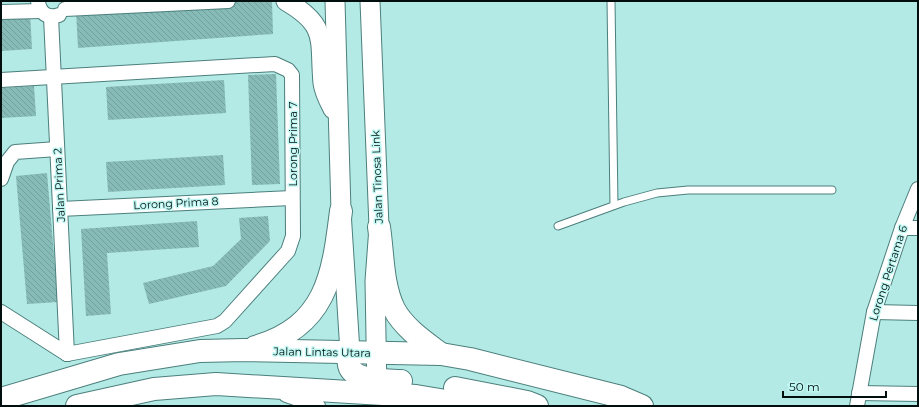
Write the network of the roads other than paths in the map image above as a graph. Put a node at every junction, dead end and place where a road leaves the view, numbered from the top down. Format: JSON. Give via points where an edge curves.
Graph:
{"nodes":[{"id":1,"x":228,"y":1,"type":"edge"},
{"id":2,"x":286,"y":1,"type":"edge"},
{"id":3,"x":335,"y":1,"type":"edge"},
{"id":4,"x":370,"y":1,"type":"edge"},
{"id":5,"x":611,"y":1,"type":"edge"},
{"id":6,"x":66,"y":5,"type":"edge"},
{"id":7,"x":43,"y":9,"type":"edge"},
{"id":8,"x":1,"y":12,"type":"edge"},
{"id":9,"x":54,"y":77,"type":"junction"},
{"id":10,"x":1,"y":80,"type":"edge"},
{"id":11,"x":338,"y":121,"type":"junction"},
{"id":12,"x":57,"y":148,"type":"junction"},
{"id":13,"x":1,"y":179,"type":"edge"},
{"id":14,"x":918,"y":189,"type":"edge"},
{"id":15,"x":832,"y":190,"type":"dead end"},
{"id":16,"x":292,"y":198,"type":"junction"},
{"id":17,"x":614,"y":205,"type":"junction"},
{"id":18,"x":60,"y":209,"type":"junction"},
{"id":19,"x":341,"y":211,"type":"junction"},
{"id":20,"x":558,"y":226,"type":"dead end"},
{"id":21,"x":379,"y":227,"type":"junction"},
{"id":22,"x":902,"y":228,"type":"junction"},
{"id":23,"x":918,"y":228,"type":"edge"},
{"id":24,"x":1,"y":312,"type":"edge"},
{"id":25,"x":874,"y":312,"type":"junction"},
{"id":26,"x":918,"y":313,"type":"edge"},
{"id":27,"x":244,"y":350,"type":"junction"},
{"id":28,"x":350,"y":352,"type":"junction"},
{"id":29,"x":376,"y":353,"type":"junction"},
{"id":30,"x":67,"y":354,"type":"junction"},
{"id":31,"x":441,"y":354,"type":"junction"},
{"id":32,"x":243,"y":385,"type":"junction"},
{"id":33,"x":377,"y":393,"type":"edge"},
{"id":34,"x":918,"y":394,"type":"edge"},
{"id":35,"x":1,"y":399,"type":"edge"},
{"id":36,"x":858,"y":400,"type":"edge"},
{"id":37,"x":450,"y":401,"type":"junction"},
{"id":38,"x":77,"y":406,"type":"edge"},
{"id":39,"x":318,"y":406,"type":"edge"},
{"id":40,"x":419,"y":406,"type":"edge"},
{"id":41,"x":476,"y":406,"type":"edge"},
{"id":42,"x":536,"y":406,"type":"edge"},
{"id":43,"x":642,"y":406,"type":"edge"}],
"edges":[{"from":1,"to":6,"type":"street"},
{"from":2,"to":11,"type":"main road","via":[[306,13],[319,32],[324,89]]},
{"from":3,"to":11,"type":"main road"},
{"from":4,"to":21,"type":"main road","name":"Jalan Tinosa Link"},
{"from":5,"to":17,"type":"lane"},
{"from":6,"to":7,"type":"street","via":[[59,15]]},
{"from":7,"to":8,"type":"street"},
{"from":7,"to":9,"type":"street","name":"Jalan Prima 2"},
{"from":9,"to":10,"type":"street","name":"Lorong Prima 7"},
{"from":9,"to":12,"type":"street","name":"Jalan Prima 2"},
{"from":9,"to":16,"type":"street","name":"Lorong Prima 7","via":[[275,64],[283,66],[292,75],[293,83]]},
{"from":11,"to":19,"type":"main road"},
{"from":12,"to":13,"type":"street","via":[[15,152],[7,162]]},
{"from":12,"to":18,"type":"street","name":"Jalan Prima 2"},
{"from":14,"to":22,"type":"street","name":"Lorong Pertama 6"},
{"from":15,"to":17,"type":"lane","via":[[688,190],[657,193]]},
{"from":16,"to":18,"type":"street","name":"Lorong Prima 8"},
{"from":16,"to":30,"type":"street","name":"Lorong Prima 7","via":[[293,236],[288,251],[225,321],[209,328]]},
{"from":17,"to":20,"type":"lane"},
{"from":18,"to":30,"type":"street","name":"Jalan Prima 2"},
{"from":19,"to":27,"type":"main road","via":[[336,252],[321,301],[310,314],[287,332],[265,344]]},
{"from":19,"to":28,"type":"main road"},
{"from":21,"to":29,"type":"main road","name":"Jalan Tinosa Link","via":[[375,281]]},
{"from":21,"to":31,"type":"main road","via":[[389,295],[394,310],[421,339]]},
{"from":22,"to":23,"type":"street"},
{"from":22,"to":25,"type":"street","name":"Lorong Pertama 6"},
{"from":24,"to":30,"type":"street"},
{"from":25,"to":26,"type":"street"},
{"from":25,"to":36,"type":"street","name":"Lorong Pertama 6"},
{"from":27,"to":28,"type":"main road","name":"Jalan Lintas Utara"},
{"from":27,"to":35,"type":"main road","name":"Jalan Lintas Utara","via":[[200,351],[120,364]]},
{"from":28,"to":29,"type":"main road","name":"Jalan Lintas Utara"},
{"from":28,"to":33,"type":"main road","via":[[349,365],[354,373],[363,377]]},
{"from":29,"to":31,"type":"main road","name":"Jalan Lintas Utara"},
{"from":29,"to":33,"type":"main road","name":"Jalan Tinosa Link"},
{"from":31,"to":43,"type":"main road","name":"Jalan Lintas Utara","via":[[621,397]]},
{"from":32,"to":33,"type":"main road"},
{"from":32,"to":38,"type":"main road","via":[[216,384],[154,389]]},
{"from":32,"to":39,"type":"street","via":[[280,393]]},
{"from":33,"to":37,"type":"main road"},
{"from":33,"to":42,"type":"main road","via":[[415,382],[460,388]]},
{"from":34,"to":36,"type":"street"},
{"from":37,"to":40,"type":"main road"},
{"from":37,"to":41,"type":"main road"}]}
